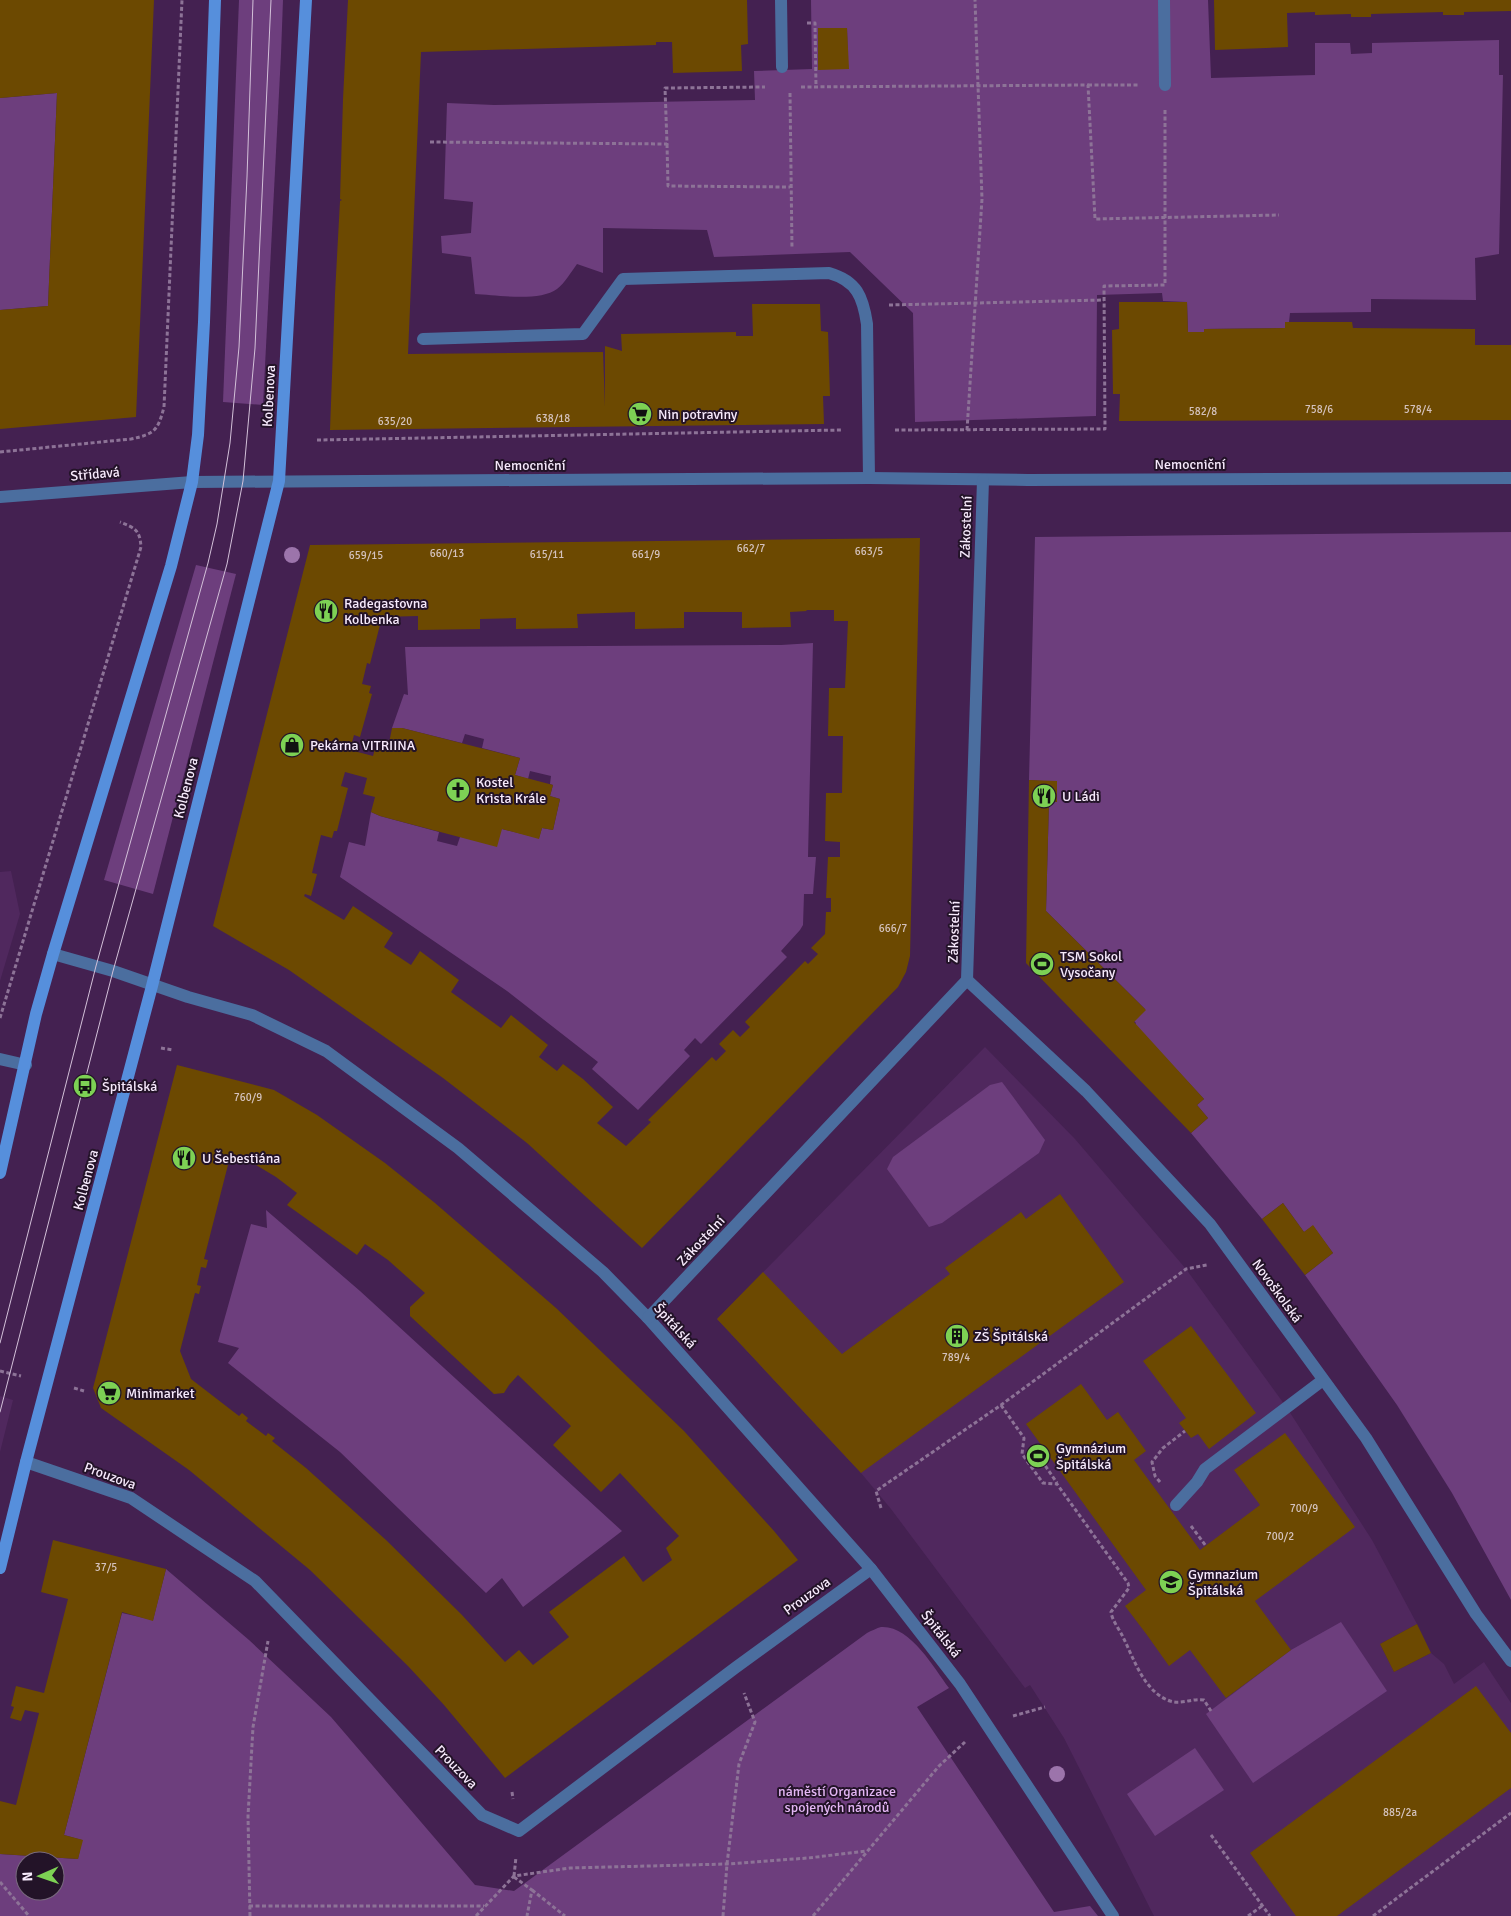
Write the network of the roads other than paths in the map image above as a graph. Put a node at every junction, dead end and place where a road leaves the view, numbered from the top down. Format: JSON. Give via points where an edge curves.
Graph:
{"nodes":[{"id":1,"x":215,"y":0,"type":"edge"},
{"id":2,"x":306,"y":0,"type":"edge"},
{"id":3,"x":781,"y":0,"type":"edge"},
{"id":4,"x":1164,"y":0,"type":"edge"},
{"id":5,"x":782,"y":67,"type":"dead end"},
{"id":6,"x":1166,"y":86,"type":"road end"},
{"id":7,"x":423,"y":339,"type":"dead end"},
{"id":8,"x":869,"y":478,"type":"junction"},
{"id":9,"x":1511,"y":478,"type":"edge"},
{"id":10,"x":982,"y":480,"type":"junction"},
{"id":11,"x":279,"y":481,"type":"junction"},
{"id":12,"x":192,"y":482,"type":"junction"},
{"id":13,"x":0,"y":497,"type":"edge"},
{"id":14,"x":53,"y":954,"type":"junction"},
{"id":15,"x":967,"y":980,"type":"junction"},
{"id":16,"x":152,"y":986,"type":"junction"},
{"id":17,"x":0,"y":1059,"type":"edge"},
{"id":18,"x":26,"y":1065,"type":"junction"},
{"id":19,"x":0,"y":1173,"type":"edge"},
{"id":20,"x":648,"y":1318,"type":"junction"},
{"id":21,"x":1323,"y":1380,"type":"junction"},
{"id":22,"x":26,"y":1462,"type":"junction"},
{"id":23,"x":1176,"y":1505,"type":"dead end"},
{"id":24,"x":0,"y":1568,"type":"edge"},
{"id":25,"x":871,"y":1568,"type":"junction"},
{"id":26,"x":1511,"y":1661,"type":"edge"},
{"id":27,"x":1113,"y":1916,"type":"edge"}],
"edges":[{"from":1,"to":12,"type":"main road","via":[[204,322]]},
{"from":2,"to":11,"type":"main road","name":"Kolbenova"},
{"from":3,"to":5,"type":"street"},
{"from":4,"to":6,"type":"street"},
{"from":7,"to":8,"type":"street","via":[[583,334],[623,279],[829,273],[844,277],[856,289],[864,306]]},
{"from":8,"to":10,"type":"street","name":"Nemocniční"},
{"from":8,"to":11,"type":"street","name":"Nemocniční"},
{"from":9,"to":10,"type":"street","name":"Nemocniční"},
{"from":10,"to":15,"type":"street","name":"Zákostelní"},
{"from":11,"to":12,"type":"street","name":"Nemocniční"},
{"from":11,"to":16,"type":"main road","name":"Kolbenova"},
{"from":12,"to":13,"type":"street","name":"Střídavá"},
{"from":12,"to":14,"type":"main road","via":[[170,566]]},
{"from":14,"to":16,"type":"street","name":"Špitálská"},
{"from":14,"to":18,"type":"main road"},
{"from":15,"to":20,"type":"street","name":"Zákostelní"},
{"from":15,"to":21,"type":"street","name":"Novoškolská","via":[[1086,1091],[1210,1224]]},
{"from":16,"to":20,"type":"street","name":"Špitálská","via":[[252,1015],[326,1051],[458,1148],[603,1272]]},
{"from":16,"to":22,"type":"main road","name":"Kolbenova"},
{"from":17,"to":18,"type":"street"},
{"from":18,"to":19,"type":"main road"},
{"from":20,"to":25,"type":"street","name":"Špitálská"},
{"from":21,"to":23,"type":"street","via":[[1205,1469],[1198,1482]]},
{"from":21,"to":26,"type":"street","name":"Novoškolská","via":[[1366,1438],[1476,1614]]},
{"from":22,"to":24,"type":"main road","name":"Kolbenova"},
{"from":22,"to":25,"type":"street","name":"Prouzova","via":[[131,1498],[256,1580],[482,1815],[519,1831]]},
{"from":25,"to":27,"type":"street","name":"Špitálská","via":[[960,1684]]}]}
